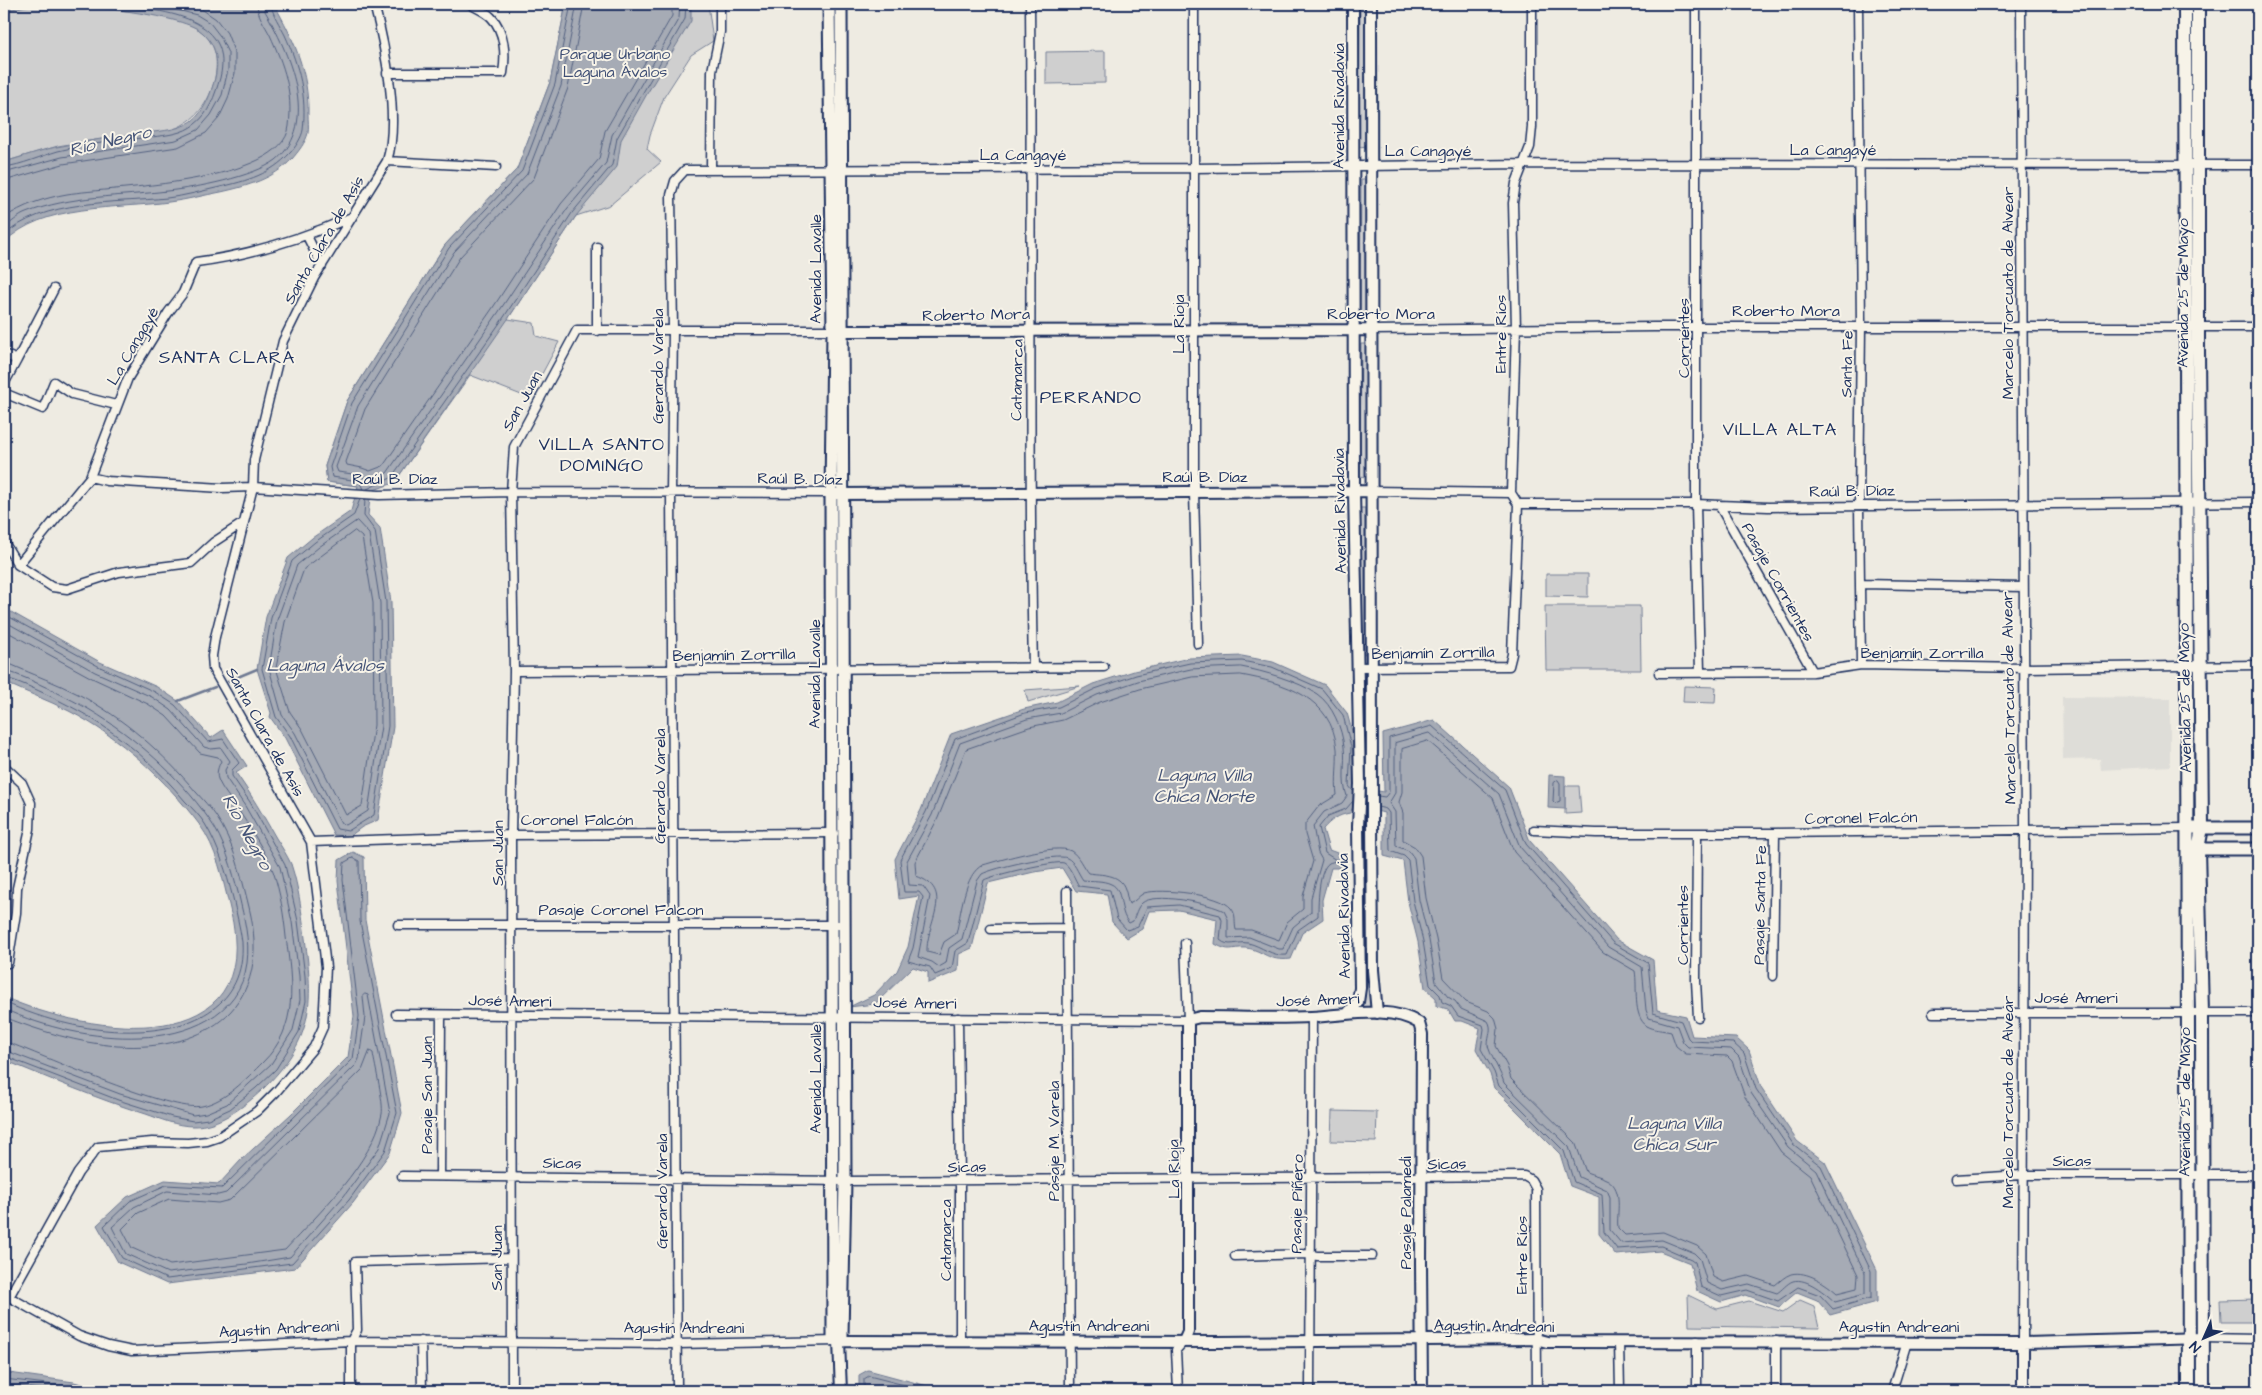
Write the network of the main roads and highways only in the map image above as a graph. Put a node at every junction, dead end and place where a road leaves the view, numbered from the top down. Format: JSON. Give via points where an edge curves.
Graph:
{"nodes":[{"id":1,"x":829,"y":4,"type":"edge"},
{"id":2,"x":842,"y":4,"type":"edge"},
{"id":3,"x":2185,"y":4,"type":"edge"},
{"id":4,"x":2198,"y":4,"type":"edge"},
{"id":5,"x":836,"y":169,"type":"junction"},
{"id":6,"x":2192,"y":327,"type":"junction"},
{"id":7,"x":2193,"y":502,"type":"junction"},
{"id":8,"x":837,"y":669,"type":"junction"},
{"id":9,"x":2187,"y":828,"type":"junction"},
{"id":10,"x":2202,"y":828,"type":"junction"},
{"id":11,"x":2234,"y":828,"type":"junction"},
{"id":12,"x":2258,"y":828,"type":"edge"},
{"id":13,"x":2192,"y":849,"type":"junction"},
{"id":14,"x":2234,"y":849,"type":"junction"},
{"id":15,"x":2258,"y":849,"type":"edge"},
{"id":16,"x":838,"y":924,"type":"junction"},
{"id":17,"x":2189,"y":1391,"type":"edge"},
{"id":18,"x":2203,"y":1391,"type":"edge"}],
"edges":[{"from":1,"to":5,"type":"main road","name":"Avenida Lavalle"},
{"from":2,"to":5,"type":"main road","name":"Avenida Lavalle"},
{"from":3,"to":6,"type":"main road","name":"Avenida 25 de Mayo"},
{"from":4,"to":6,"type":"main road","name":"Avenida 25 de Mayo","via":[[2200,164]]},
{"from":5,"to":8,"type":"main road","name":"Avenida Lavalle"},
{"from":6,"to":7,"type":"main road","name":"Avenida 25 de Mayo"},
{"from":7,"to":9,"type":"main road","name":"Avenida 25 de Mayo","via":[[2186,665]]},
{"from":7,"to":10,"type":"main road","name":"Avenida 25 de Mayo"},
{"from":8,"to":16,"type":"main road","name":"Avenida Lavalle","via":[[843,833]]},
{"from":8,"to":16,"type":"main road","name":"Avenida Lavalle","via":[[831,834]]},
{"from":9,"to":10,"type":"main road"},
{"from":9,"to":13,"type":"main road","name":"Avenida 25 de Mayo"},
{"from":10,"to":11,"type":"main road"},
{"from":10,"to":13,"type":"main road","name":"Avenida 25 de Mayo"},
{"from":11,"to":12,"type":"main road"},
{"from":11,"to":14,"type":"main road"},
{"from":13,"to":14,"type":"main road"},
{"from":13,"to":17,"type":"main road","name":"Avenida 25 de Mayo","via":[[2188,1013]]},
{"from":13,"to":18,"type":"main road","name":"Avenida 25 de Mayo","via":[[2202,1013]]},
{"from":14,"to":15,"type":"main road"},
{"from":16,"to":16,"type":"main road","name":"Avenida Lavalle","via":[[832,1016],[833,1337],[839,1342],[842,1336],[845,1181],[845,1017]]}]}
